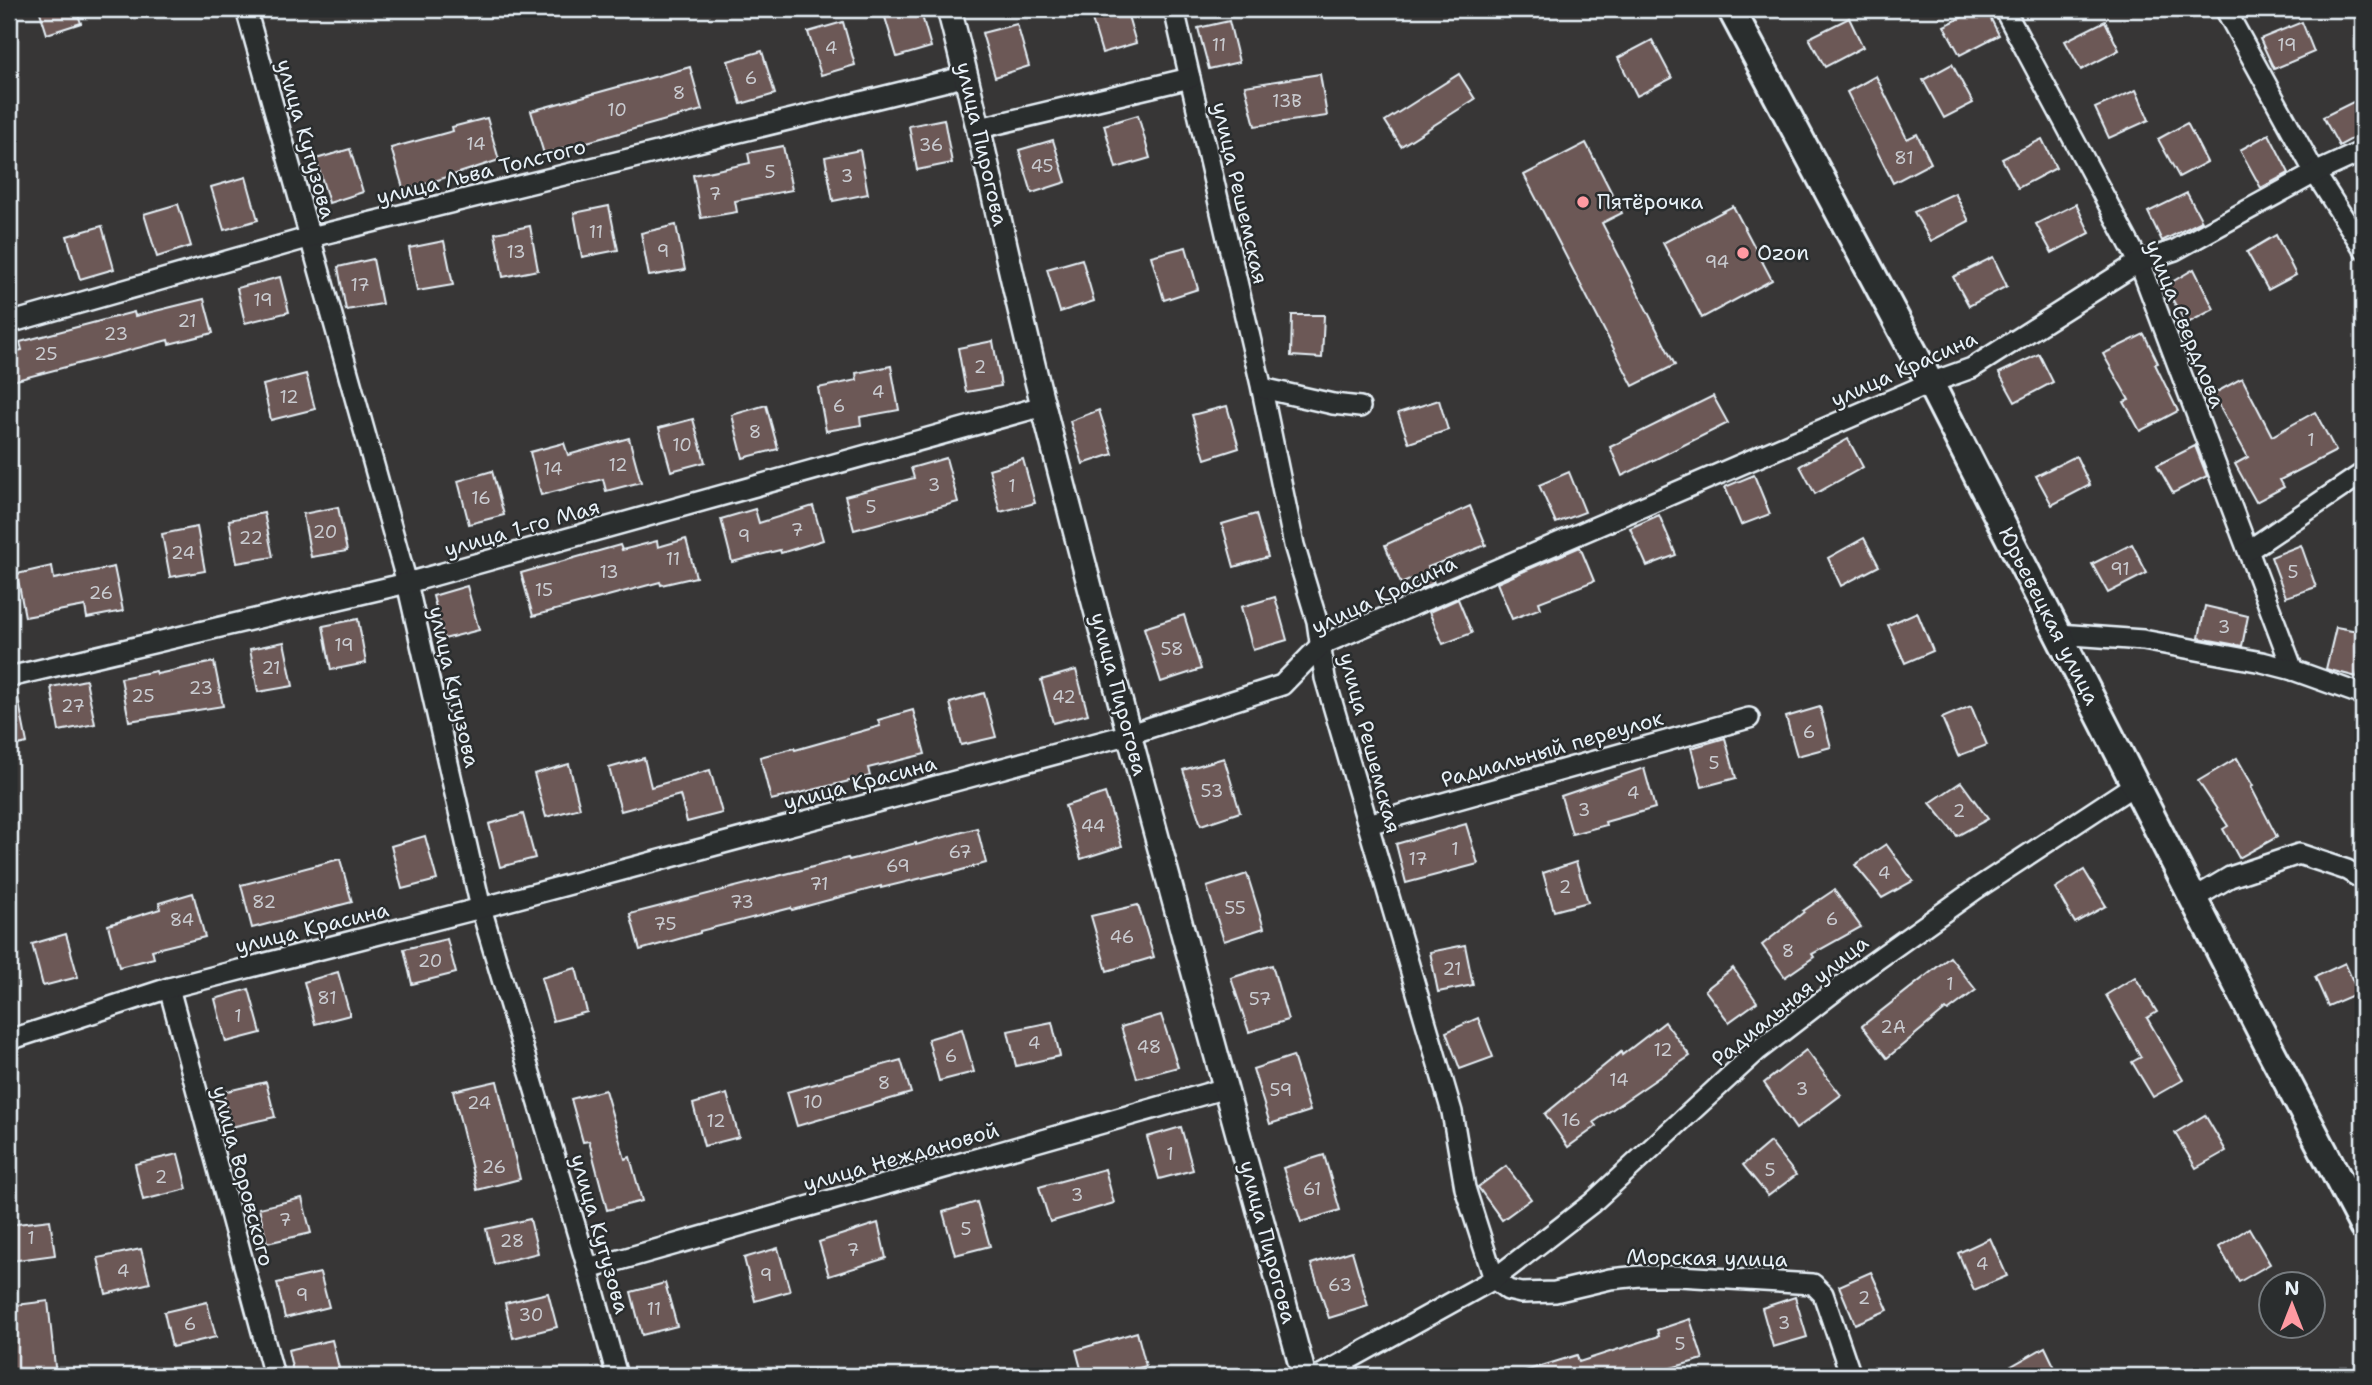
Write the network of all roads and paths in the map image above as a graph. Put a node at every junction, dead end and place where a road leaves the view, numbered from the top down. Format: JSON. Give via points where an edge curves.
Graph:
{"nodes":[{"id":1,"x":246,"y":9,"type":"edge"},
{"id":2,"x":949,"y":9,"type":"edge"},
{"id":3,"x":1174,"y":9,"type":"edge"},
{"id":4,"x":1731,"y":9,"type":"edge"},
{"id":5,"x":2004,"y":9,"type":"edge"},
{"id":6,"x":2225,"y":9,"type":"edge"},
{"id":7,"x":967,"y":76,"type":"junction"},
{"id":8,"x":1190,"y":78,"type":"junction"},
{"id":9,"x":980,"y":128,"type":"junction"},
{"id":10,"x":2363,"y":151,"type":"edge"},
{"id":11,"x":2315,"y":173,"type":"junction"},
{"id":12,"x":311,"y":237,"type":"junction"},
{"id":13,"x":2363,"y":248,"type":"edge"},
{"id":14,"x":2139,"y":262,"type":"junction"},
{"id":15,"x":9,"y":323,"type":"edge"},
{"id":16,"x":1930,"y":383,"type":"junction"},
{"id":17,"x":1262,"y":388,"type":"junction"},
{"id":18,"x":1043,"y":407,"type":"junction"},
{"id":19,"x":1360,"y":407,"type":"dead end"},
{"id":20,"x":2363,"y":473,"type":"edge"},
{"id":21,"x":2249,"y":550,"type":"junction"},
{"id":22,"x":407,"y":583,"type":"junction"},
{"id":23,"x":2057,"y":634,"type":"junction"},
{"id":24,"x":1321,"y":645,"type":"junction"},
{"id":25,"x":2293,"y":670,"type":"junction"},
{"id":26,"x":9,"y":677,"type":"edge"},
{"id":27,"x":2363,"y":695,"type":"edge"},
{"id":28,"x":1749,"y":718,"type":"dead end"},
{"id":29,"x":1129,"y":734,"type":"junction"},
{"id":30,"x":2134,"y":785,"type":"junction"},
{"id":31,"x":1368,"y":824,"type":"junction"},
{"id":32,"x":2363,"y":880,"type":"edge"},
{"id":33,"x":2193,"y":899,"type":"junction"},
{"id":34,"x":481,"y":908,"type":"junction"},
{"id":35,"x":169,"y":988,"type":"junction"},
{"id":36,"x":9,"y":1040,"type":"edge"},
{"id":37,"x":1226,"y":1088,"type":"junction"},
{"id":38,"x":2363,"y":1226,"type":"edge"},
{"id":39,"x":588,"y":1269,"type":"junction"},
{"id":40,"x":1494,"y":1279,"type":"junction"},
{"id":41,"x":274,"y":1376,"type":"edge"},
{"id":42,"x":617,"y":1376,"type":"edge"},
{"id":43,"x":1304,"y":1376,"type":"edge"},
{"id":44,"x":1319,"y":1376,"type":"edge"},
{"id":45,"x":1851,"y":1376,"type":"edge"}],
"edges":[{"from":1,"to":12,"type":"street","name":"улица Кутузова"},
{"from":2,"to":7,"type":"street","name":"улица Пирогова"},
{"from":3,"to":8,"type":"street","name":"улица Решемская"},
{"from":4,"to":16,"type":"main road","name":"Юрьевецкая улица"},
{"from":5,"to":14,"type":"street","name":"улица Свердлова"},
{"from":6,"to":11,"type":"street"},
{"from":7,"to":9,"type":"street","name":"улица Пирогова"},
{"from":7,"to":12,"type":"street","name":"улица Льва Толстого"},
{"from":8,"to":9,"type":"street"},
{"from":8,"to":17,"type":"street","name":"улица Решемская"},
{"from":9,"to":18,"type":"street","name":"улица Пирогова"},
{"from":10,"to":11,"type":"street","name":"улица Красина"},
{"from":11,"to":13,"type":"street"},
{"from":11,"to":14,"type":"street","name":"улица Красина","via":[[2175,250]]},
{"from":12,"to":15,"type":"street","name":"улица Льва Толстого"},
{"from":12,"to":22,"type":"street","name":"улица Кутузова"},
{"from":14,"to":16,"type":"street","name":"улица Красина","via":[[1972,368]]},
{"from":14,"to":21,"type":"street","name":"улица Свердлова"},
{"from":16,"to":23,"type":"main road","name":"Юрьевецкая улица"},
{"from":16,"to":24,"type":"street","name":"улица Красина"},
{"from":17,"to":19,"type":"street"},
{"from":17,"to":24,"type":"street","name":"улица Решемская","via":[[1294,545]]},
{"from":18,"to":22,"type":"street","name":"улица 1-го Мая"},
{"from":18,"to":29,"type":"street","name":"улица Пирогова"},
{"from":20,"to":21,"type":"street"},
{"from":21,"to":25,"type":"street","name":"улица Свердлова"},
{"from":22,"to":26,"type":"street","name":"улица 1-го Мая"},
{"from":22,"to":34,"type":"street","name":"улица Кутузова"},
{"from":23,"to":25,"type":"street","via":[[2143,640]]},
{"from":23,"to":30,"type":"main road","name":"Юрьевецкая улица"},
{"from":24,"to":29,"type":"street","name":"улица Красина","via":[[1282,685]]},
{"from":24,"to":31,"type":"street","name":"улица Решемская","via":[[1325,678]]},
{"from":25,"to":27,"type":"street"},
{"from":28,"to":31,"type":"street","name":"Радиальный переулок"},
{"from":29,"to":34,"type":"street","name":"улица Красина"},
{"from":29,"to":37,"type":"street","name":"улица Пирогова"},
{"from":30,"to":33,"type":"main road","name":"Юрьевецкая улица"},
{"from":30,"to":40,"type":"street","name":"Радиальная улица","via":[[1976,888],[1756,1051],[1592,1203]]},
{"from":31,"to":40,"type":"street","name":"улица Решемская","via":[[1452,1112],[1465,1188]]},
{"from":32,"to":33,"type":"street","via":[[2299,854],[2230,877]]},
{"from":33,"to":38,"type":"main road","name":"Юрьевецкая улица"},
{"from":34,"to":35,"type":"street","name":"улица Красина"},
{"from":34,"to":39,"type":"street","name":"улица Кутузова"},
{"from":35,"to":36,"type":"street","name":"улица Красина"},
{"from":35,"to":41,"type":"street","name":"улица Воровского"},
{"from":37,"to":39,"type":"street","name":"улица Неждановой"},
{"from":37,"to":43,"type":"street","name":"улица Пирогова"},
{"from":39,"to":42,"type":"street","name":"улица Кутузова"},
{"from":40,"to":44,"type":"street"},
{"from":40,"to":45,"type":"street","name":"Морская улица","via":[[1521,1293],[1555,1292],[1640,1276],[1813,1284],[1823,1294]]}]}
